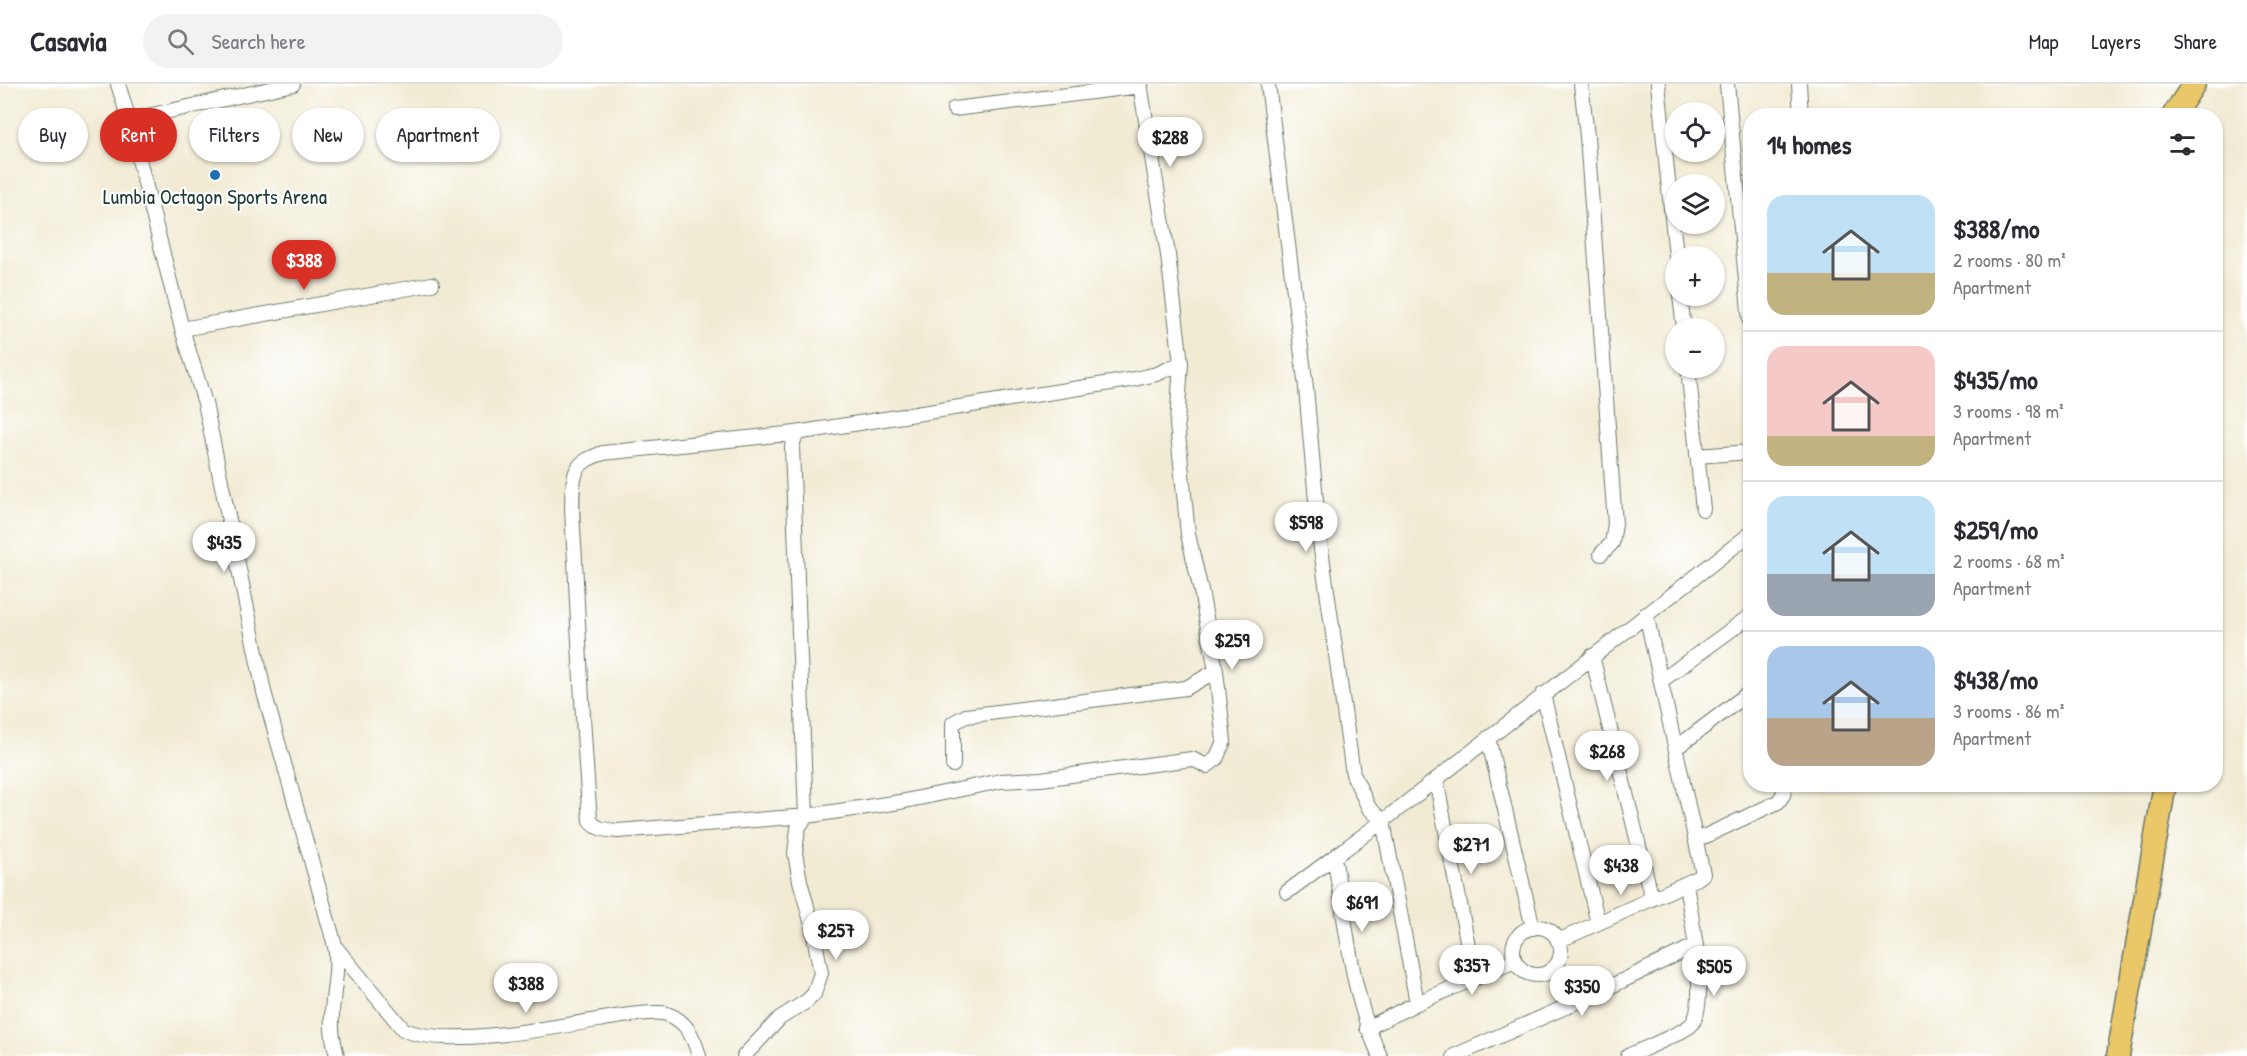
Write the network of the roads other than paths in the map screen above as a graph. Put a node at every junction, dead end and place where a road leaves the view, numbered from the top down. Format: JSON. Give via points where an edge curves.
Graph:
{"nodes":[{"id":1,"x":118,"y":84,"type":"edge"},
{"id":2,"x":293,"y":84,"type":"edge"},
{"id":3,"x":1268,"y":84,"type":"edge"},
{"id":4,"x":1581,"y":84,"type":"edge"},
{"id":5,"x":1658,"y":84,"type":"edge"},
{"id":6,"x":1727,"y":84,"type":"edge"},
{"id":7,"x":1798,"y":84,"type":"edge"},
{"id":8,"x":2194,"y":84,"type":"edge"},
{"id":9,"x":1141,"y":85,"type":"edge"},
{"id":10,"x":125,"y":108,"type":"edge"},
{"id":11,"x":1801,"y":108,"type":"edge"},
{"id":12,"x":2178,"y":108,"type":"edge"},
{"id":13,"x":177,"y":109,"type":"edge"},
{"id":14,"x":954,"y":109,"type":"dead end"},
{"id":15,"x":140,"y":162,"type":"edge"},
{"id":16,"x":1675,"y":246,"type":"edge"},
{"id":17,"x":1743,"y":249,"type":"edge"},
{"id":18,"x":432,"y":284,"type":"dead end"},
{"id":19,"x":182,"y":328,"type":"junction"},
{"id":20,"x":1181,"y":363,"type":"junction"},
{"id":21,"x":1689,"y":378,"type":"edge"},
{"id":22,"x":796,"y":432,"type":"junction"},
{"id":23,"x":1743,"y":453,"type":"edge"},
{"id":24,"x":1697,"y":456,"type":"junction"},
{"id":25,"x":1703,"y":510,"type":"dead end"},
{"id":26,"x":1743,"y":539,"type":"edge"},
{"id":27,"x":1601,"y":554,"type":"dead end"},
{"id":28,"x":1646,"y":614,"type":"junction"},
{"id":29,"x":1743,"y":621,"type":"edge"},
{"id":30,"x":1592,"y":657,"type":"junction"},
{"id":31,"x":1216,"y":671,"type":"junction"},
{"id":32,"x":1661,"y":681,"type":"junction"},
{"id":33,"x":1543,"y":694,"type":"junction"},
{"id":34,"x":1743,"y":697,"type":"edge"},
{"id":35,"x":1488,"y":738,"type":"junction"},
{"id":36,"x":1676,"y":748,"type":"junction"},
{"id":37,"x":953,"y":765,"type":"dead end"},
{"id":38,"x":1436,"y":779,"type":"junction"},
{"id":39,"x":1784,"y":792,"type":"edge"},
{"id":40,"x":2164,"y":792,"type":"edge"},
{"id":41,"x":806,"y":816,"type":"junction"},
{"id":42,"x":1383,"y":821,"type":"junction"},
{"id":43,"x":1697,"y":840,"type":"junction"},
{"id":44,"x":1334,"y":857,"type":"junction"},
{"id":45,"x":1686,"y":884,"type":"junction"},
{"id":46,"x":1287,"y":892,"type":"dead end"},
{"id":47,"x":1652,"y":899,"type":"junction"},
{"id":48,"x":1598,"y":923,"type":"junction"},
{"id":49,"x":1533,"y":928,"type":"junction"},
{"id":50,"x":1558,"y":941,"type":"junction"},
{"id":51,"x":1696,"y":945,"type":"junction"},
{"id":52,"x":335,"y":946,"type":"junction"},
{"id":53,"x":1515,"y":961,"type":"junction"},
{"id":54,"x":1474,"y":977,"type":"junction"},
{"id":55,"x":1418,"y":1003,"type":"junction"},
{"id":56,"x":1367,"y":1028,"type":"junction"},
{"id":57,"x":337,"y":1056,"type":"edge"},
{"id":58,"x":699,"y":1056,"type":"edge"},
{"id":59,"x":744,"y":1056,"type":"edge"},
{"id":60,"x":1380,"y":1056,"type":"edge"},
{"id":61,"x":1454,"y":1056,"type":"edge"},
{"id":62,"x":1628,"y":1056,"type":"edge"},
{"id":63,"x":2118,"y":1056,"type":"edge"}],
"edges":[{"from":1,"to":10,"type":"street"},
{"from":2,"to":13,"type":"street"},
{"from":3,"to":42,"type":"street","via":[[1320,535],[1353,774],[1369,808]]},
{"from":4,"to":27,"type":"street","via":[[1615,524],[1612,543]]},
{"from":5,"to":16,"type":"street"},
{"from":6,"to":17,"type":"street"},
{"from":7,"to":11,"type":"street"},
{"from":8,"to":12,"type":"main road"},
{"from":9,"to":14,"type":"street"},
{"from":9,"to":20,"type":"street"},
{"from":15,"to":19,"type":"street"},
{"from":18,"to":19,"type":"street"},
{"from":19,"to":52,"type":"street","via":[[207,413],[264,692]]},
{"from":20,"to":22,"type":"street","via":[[1130,380]]},
{"from":20,"to":31,"type":"street","via":[[1177,424],[1188,534]]},
{"from":21,"to":24,"type":"street"},
{"from":22,"to":41,"type":"street","via":[[792,447]]},
{"from":22,"to":41,"type":"street","via":[[603,453],[576,470],[573,511],[585,767],[593,825],[618,831]]},
{"from":23,"to":24,"type":"street"},
{"from":24,"to":25,"type":"street"},
{"from":26,"to":28,"type":"street"},
{"from":28,"to":30,"type":"street"},
{"from":28,"to":32,"type":"street"},
{"from":29,"to":32,"type":"street"},
{"from":30,"to":33,"type":"street"},
{"from":30,"to":47,"type":"street"},
{"from":31,"to":37,"type":"street","via":[[1186,688],[966,716],[953,723]]},
{"from":31,"to":41,"type":"street","via":[[1224,741],[1216,759],[1207,766],[1192,759],[1001,781]]},
{"from":32,"to":36,"type":"street"},
{"from":33,"to":35,"type":"street"},
{"from":33,"to":48,"type":"street"},
{"from":34,"to":36,"type":"street"},
{"from":35,"to":38,"type":"street"},
{"from":35,"to":49,"type":"street"},
{"from":36,"to":43,"type":"street"},
{"from":38,"to":42,"type":"street"},
{"from":38,"to":54,"type":"street"},
{"from":39,"to":43,"type":"street","via":[[1778,802]]},
{"from":40,"to":63,"type":"main road"},
{"from":41,"to":59,"type":"street","via":[[798,828],[795,853],[821,973],[814,994],[780,1018]]},
{"from":42,"to":44,"type":"street"},
{"from":42,"to":55,"type":"street"},
{"from":43,"to":45,"type":"street","via":[[1703,874]]},
{"from":44,"to":46,"type":"street"},
{"from":44,"to":56,"type":"street","via":[[1345,930]]},
{"from":45,"to":47,"type":"street"},
{"from":45,"to":51,"type":"street"},
{"from":47,"to":48,"type":"street"},
{"from":48,"to":50,"type":"street"},
{"from":49,"to":50,"type":"street","via":[[1548,930]]},
{"from":49,"to":53,"type":"street","via":[[1516,940]]},
{"from":50,"to":53,"type":"street","via":[[1558,962],[1542,975],[1531,975]]},
{"from":51,"to":61,"type":"street"},
{"from":51,"to":62,"type":"street","via":[[1698,999],[1690,1025]]},
{"from":52,"to":57,"type":"street","via":[[338,960],[332,1028]]},
{"from":52,"to":58,"type":"street","via":[[403,1029],[413,1034],[471,1037],[624,1015],[666,1013],[686,1026]]},
{"from":53,"to":54,"type":"street"},
{"from":54,"to":55,"type":"street"},
{"from":55,"to":56,"type":"street"},
{"from":56,"to":60,"type":"street"}]}
